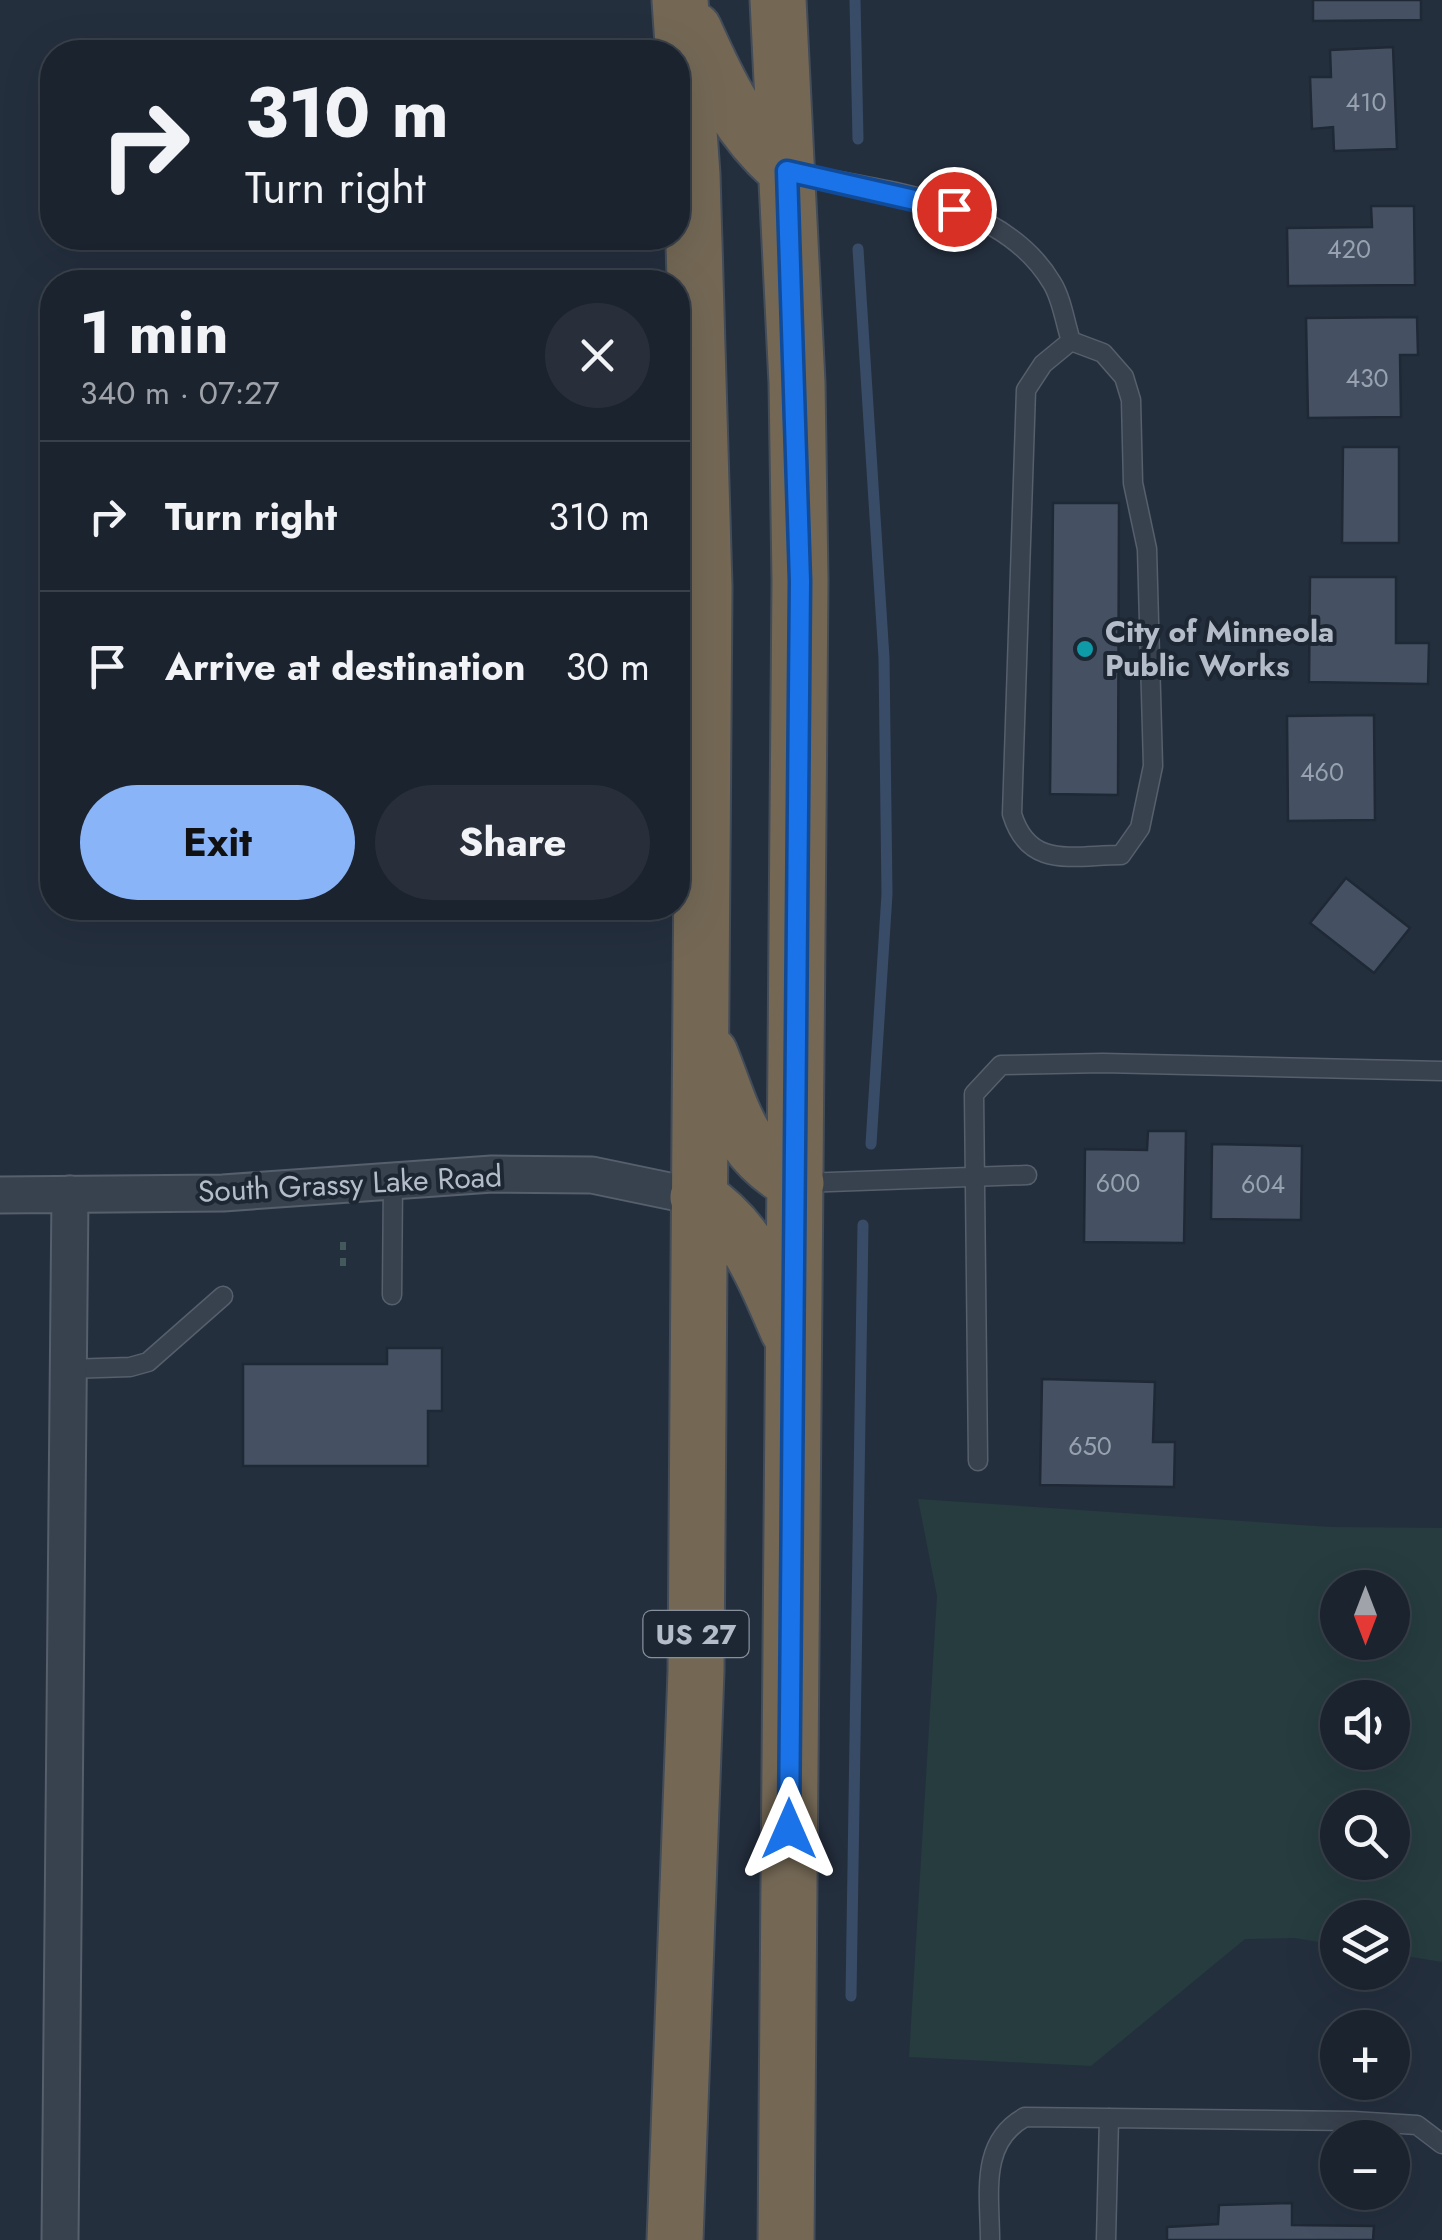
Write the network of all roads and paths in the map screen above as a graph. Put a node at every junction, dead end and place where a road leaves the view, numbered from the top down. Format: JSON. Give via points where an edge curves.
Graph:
{"nodes":[{"id":1,"x":680,"y":0,"type":"edge"},
{"id":2,"x":778,"y":0,"type":"edge"},
{"id":3,"x":683,"y":40,"type":"edge"},
{"id":4,"x":690,"y":146,"type":"edge"},
{"id":5,"x":787,"y":171,"type":"junction"},
{"id":6,"x":1071,"y":341,"type":"junction"},
{"id":7,"x":700,"y":1028,"type":"junction"},
{"id":8,"x":1442,"y":1071,"type":"edge"},
{"id":9,"x":1027,"y":1175,"type":"dead end"},
{"id":10,"x":977,"y":1177,"type":"junction"},
{"id":11,"x":393,"y":1181,"type":"junction"},
{"id":12,"x":796,"y":1183,"type":"junction"},
{"id":13,"x":70,"y":1194,"type":"junction"},
{"id":14,"x":0,"y":1195,"type":"edge"},
{"id":15,"x":698,"y":1197,"type":"junction"},
{"id":16,"x":343,"y":1242,"type":"dead end"},
{"id":17,"x":343,"y":1273,"type":"dead end"},
{"id":18,"x":392,"y":1294,"type":"dead end"},
{"id":19,"x":223,"y":1296,"type":"dead end"},
{"id":20,"x":794,"y":1342,"type":"junction"},
{"id":21,"x":68,"y":1369,"type":"junction"},
{"id":22,"x":978,"y":1462,"type":"dead end"},
{"id":23,"x":1109,"y":2118,"type":"junction"},
{"id":24,"x":1442,"y":2144,"type":"edge"},
{"id":25,"x":60,"y":2240,"type":"edge"},
{"id":26,"x":675,"y":2240,"type":"edge"},
{"id":27,"x":786,"y":2240,"type":"edge"},
{"id":28,"x":990,"y":2240,"type":"edge"},
{"id":29,"x":1106,"y":2240,"type":"edge"}],
"edges":[{"from":1,"to":3,"type":"highway","number":"US 27"},
{"from":1,"to":5,"type":"highway","via":[[727,105],[756,146]]},
{"from":2,"to":5,"type":"highway","number":"US 27"},
{"from":4,"to":7,"type":"highway","number":"US 27","via":[[704,587]]},
{"from":5,"to":6,"type":"lane","via":[[1000,226],[1052,283]]},
{"from":5,"to":12,"type":"highway","number":"US 27","via":[[800,581]]},
{"from":6,"to":6,"type":"lane","via":[[1043,364],[1026,390],[1012,814],[1028,848],[1044,855],[1122,855],[1140,828],[1153,766],[1147,548],[1132,484],[1131,400],[1124,377],[1103,353]]},
{"from":7,"to":12,"type":"highway","via":[[746,1144],[767,1167]]},
{"from":7,"to":15,"type":"highway","number":"US 27"},
{"from":8,"to":10,"type":"lane","via":[[1001,1065],[974,1094]]},
{"from":9,"to":10,"type":"lane"},
{"from":10,"to":12,"type":"lane"},
{"from":10,"to":22,"type":"lane"},
{"from":11,"to":13,"type":"street","name":"South Grassy Lake Road","via":[[223,1193]]},
{"from":11,"to":15,"type":"street","name":"South Grassy Lake Road","via":[[592,1174]]},
{"from":11,"to":18,"type":"lane"},
{"from":12,"to":20,"type":"highway","number":"US 27"},
{"from":13,"to":14,"type":"street","name":"South Grassy Lake Road"},
{"from":13,"to":21,"type":"street"},
{"from":15,"to":20,"type":"highway","via":[[747,1240]]},
{"from":15,"to":26,"type":"highway","number":"US 27","via":[[696,1670]]},
{"from":16,"to":17,"type":"path"},
{"from":19,"to":21,"type":"lane","via":[[148,1362]]},
{"from":20,"to":27,"type":"highway","number":"US 27"},
{"from":21,"to":25,"type":"street"},
{"from":23,"to":24,"type":"lane","via":[[1353,2120],[1416,2126]]},
{"from":23,"to":28,"type":"lane","via":[[1025,2117],[1009,2126],[990,2165]]},
{"from":23,"to":29,"type":"lane"}]}
